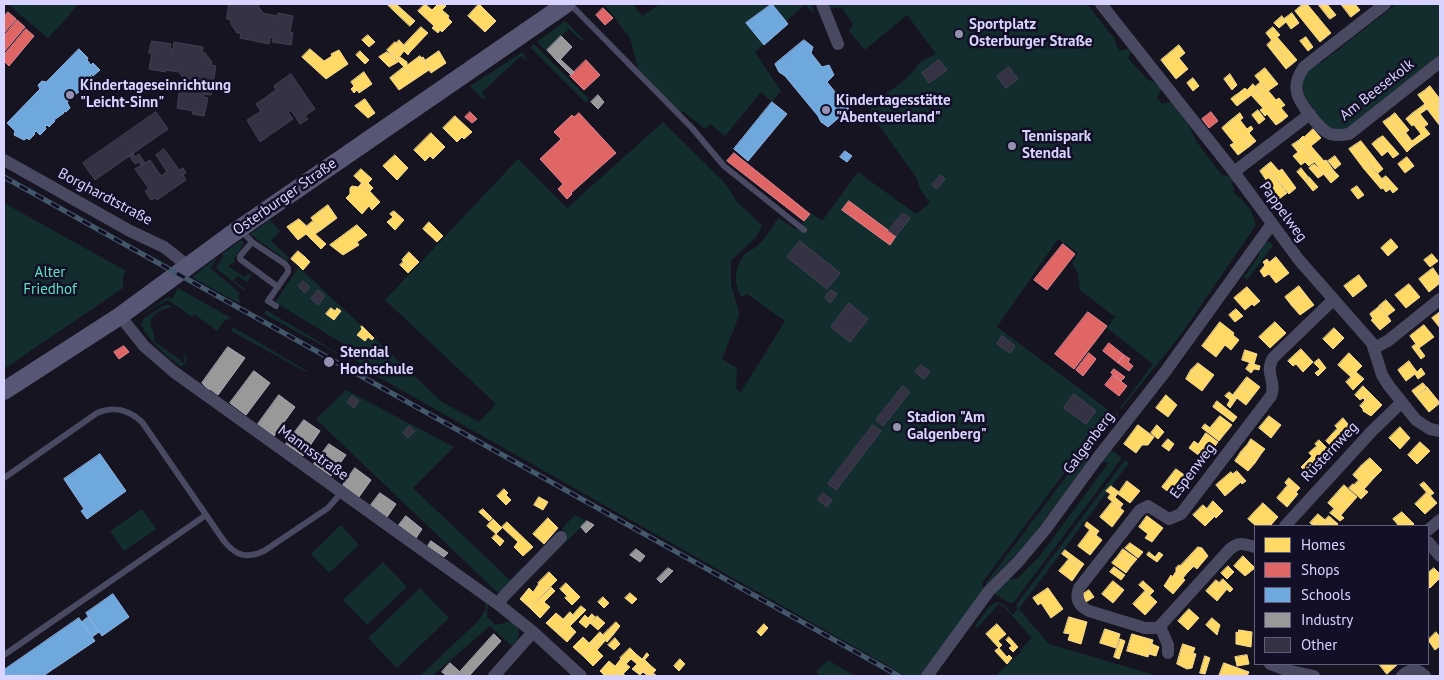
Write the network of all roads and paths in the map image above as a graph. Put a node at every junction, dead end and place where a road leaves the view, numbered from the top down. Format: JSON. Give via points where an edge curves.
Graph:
{"nodes":[{"id":1,"x":565,"y":4,"type":"edge"},
{"id":2,"x":822,"y":4,"type":"edge"},
{"id":3,"x":1101,"y":4,"type":"edge"},
{"id":4,"x":1386,"y":4,"type":"edge"},
{"id":5,"x":838,"y":44,"type":"dead end"},
{"id":6,"x":1440,"y":62,"type":"edge"},
{"id":7,"x":1310,"y":114,"type":"junction"},
{"id":8,"x":4,"y":160,"type":"edge"},
{"id":9,"x":1234,"y":172,"type":"junction"},
{"id":10,"x":1271,"y":225,"type":"junction"},
{"id":11,"x":240,"y":228,"type":"junction"},
{"id":12,"x":804,"y":230,"type":"dead end"},
{"id":13,"x":252,"y":242,"type":"junction"},
{"id":14,"x":188,"y":266,"type":"junction"},
{"id":15,"x":278,"y":287,"type":"junction"},
{"id":16,"x":1440,"y":299,"type":"edge"},
{"id":17,"x":1333,"y":300,"type":"junction"},
{"id":18,"x":276,"y":306,"type":"dead end"},
{"id":19,"x":120,"y":316,"type":"junction"},
{"id":20,"x":1375,"y":348,"type":"junction"},
{"id":21,"x":4,"y":391,"type":"edge"},
{"id":22,"x":1402,"y":402,"type":"junction"},
{"id":23,"x":1440,"y":431,"type":"edge"},
{"id":24,"x":4,"y":478,"type":"edge"},
{"id":25,"x":341,"y":493,"type":"junction"},
{"id":26,"x":206,"y":515,"type":"junction"},
{"id":27,"x":1440,"y":520,"type":"edge"},
{"id":28,"x":1286,"y":525,"type":"edge"},
{"id":29,"x":1429,"y":529,"type":"edge"},
{"id":30,"x":561,"y":537,"type":"dead end"},
{"id":31,"x":1429,"y":543,"type":"edge"},
{"id":32,"x":1254,"y":547,"type":"edge"},
{"id":33,"x":1440,"y":556,"type":"edge"},
{"id":34,"x":498,"y":604,"type":"junction"},
{"id":35,"x":1160,"y":626,"type":"junction"},
{"id":36,"x":533,"y":632,"type":"junction"},
{"id":37,"x":1168,"y":653,"type":"dead end"},
{"id":38,"x":4,"y":655,"type":"edge"},
{"id":39,"x":1273,"y":665,"type":"edge"},
{"id":40,"x":494,"y":676,"type":"edge"},
{"id":41,"x":582,"y":676,"type":"edge"},
{"id":42,"x":926,"y":676,"type":"edge"},
{"id":43,"x":1314,"y":676,"type":"edge"},
{"id":44,"x":1402,"y":676,"type":"edge"},
{"id":45,"x":1425,"y":676,"type":"edge"}],
"edges":[{"from":1,"to":11,"type":"street","name":"Osterburger Straße"},
{"from":1,"to":12,"type":"lane","via":[[692,128],[724,166]]},
{"from":2,"to":5,"type":"street"},
{"from":3,"to":9,"type":"street","name":"Pappelweg"},
{"from":4,"to":7,"type":"street","name":"Am Beesekolk","via":[[1304,67],[1297,81],[1297,95]]},
{"from":6,"to":7,"type":"street","name":"Am Beesekolk","via":[[1349,134],[1330,134]]},
{"from":7,"to":9,"type":"street"},
{"from":8,"to":14,"type":"street","name":"Borghardtstraße","via":[[164,247]]},
{"from":9,"to":10,"type":"street","name":"Pappelweg"},
{"from":10,"to":17,"type":"street","name":"Pappelweg"},
{"from":10,"to":42,"type":"street","name":"Galgenberg","via":[[1165,372],[1040,536],[989,591]]},
{"from":11,"to":13,"type":"lane"},
{"from":11,"to":14,"type":"street","name":"Osterburger Straße"},
{"from":13,"to":15,"type":"lane","via":[[288,268]]},
{"from":13,"to":15,"type":"lane","via":[[240,259]]},
{"from":14,"to":19,"type":"street","name":"Osterburger Straße"},
{"from":15,"to":18,"type":"lane","via":[[268,301]]},
{"from":16,"to":20,"type":"street"},
{"from":17,"to":20,"type":"street","name":"Pappelweg"},
{"from":17,"to":35,"type":"street","name":"Espenweg","via":[[1273,358],[1269,364],[1271,396],[1181,514],[1169,519],[1148,506],[1140,510],[1079,588],[1077,598],[1080,605],[1089,611],[1146,628]]},
{"from":19,"to":21,"type":"street","name":"Osterburger Straße"},
{"from":19,"to":25,"type":"street","name":"Mannsstraße","via":[[144,346],[174,372]]},
{"from":20,"to":22,"type":"street","name":"Pappelweg","via":[[1382,375]]},
{"from":22,"to":23,"type":"street","name":"Pappelweg","via":[[1422,425]]},
{"from":22,"to":28,"type":"street","name":"Rüsternweg"},
{"from":24,"to":26,"type":"lane","via":[[97,413],[116,409],[133,414],[142,422]]},
{"from":25,"to":26,"type":"lane","via":[[328,508],[254,555],[231,550]]},
{"from":25,"to":34,"type":"street","name":"Mannsstraße"},
{"from":26,"to":38,"type":"lane"},
{"from":27,"to":29,"type":"street"},
{"from":30,"to":34,"type":"street"},
{"from":31,"to":33,"type":"street"},
{"from":32,"to":35,"type":"street","via":[[1237,543]]},
{"from":34,"to":36,"type":"street","name":"Mannsstraße"},
{"from":35,"to":37,"type":"street"},
{"from":36,"to":40,"type":"street"},
{"from":36,"to":41,"type":"street","name":"Mannsstraße"},
{"from":39,"to":43,"type":"street"},
{"from":44,"to":45,"type":"street","via":[[1410,670]]}]}
